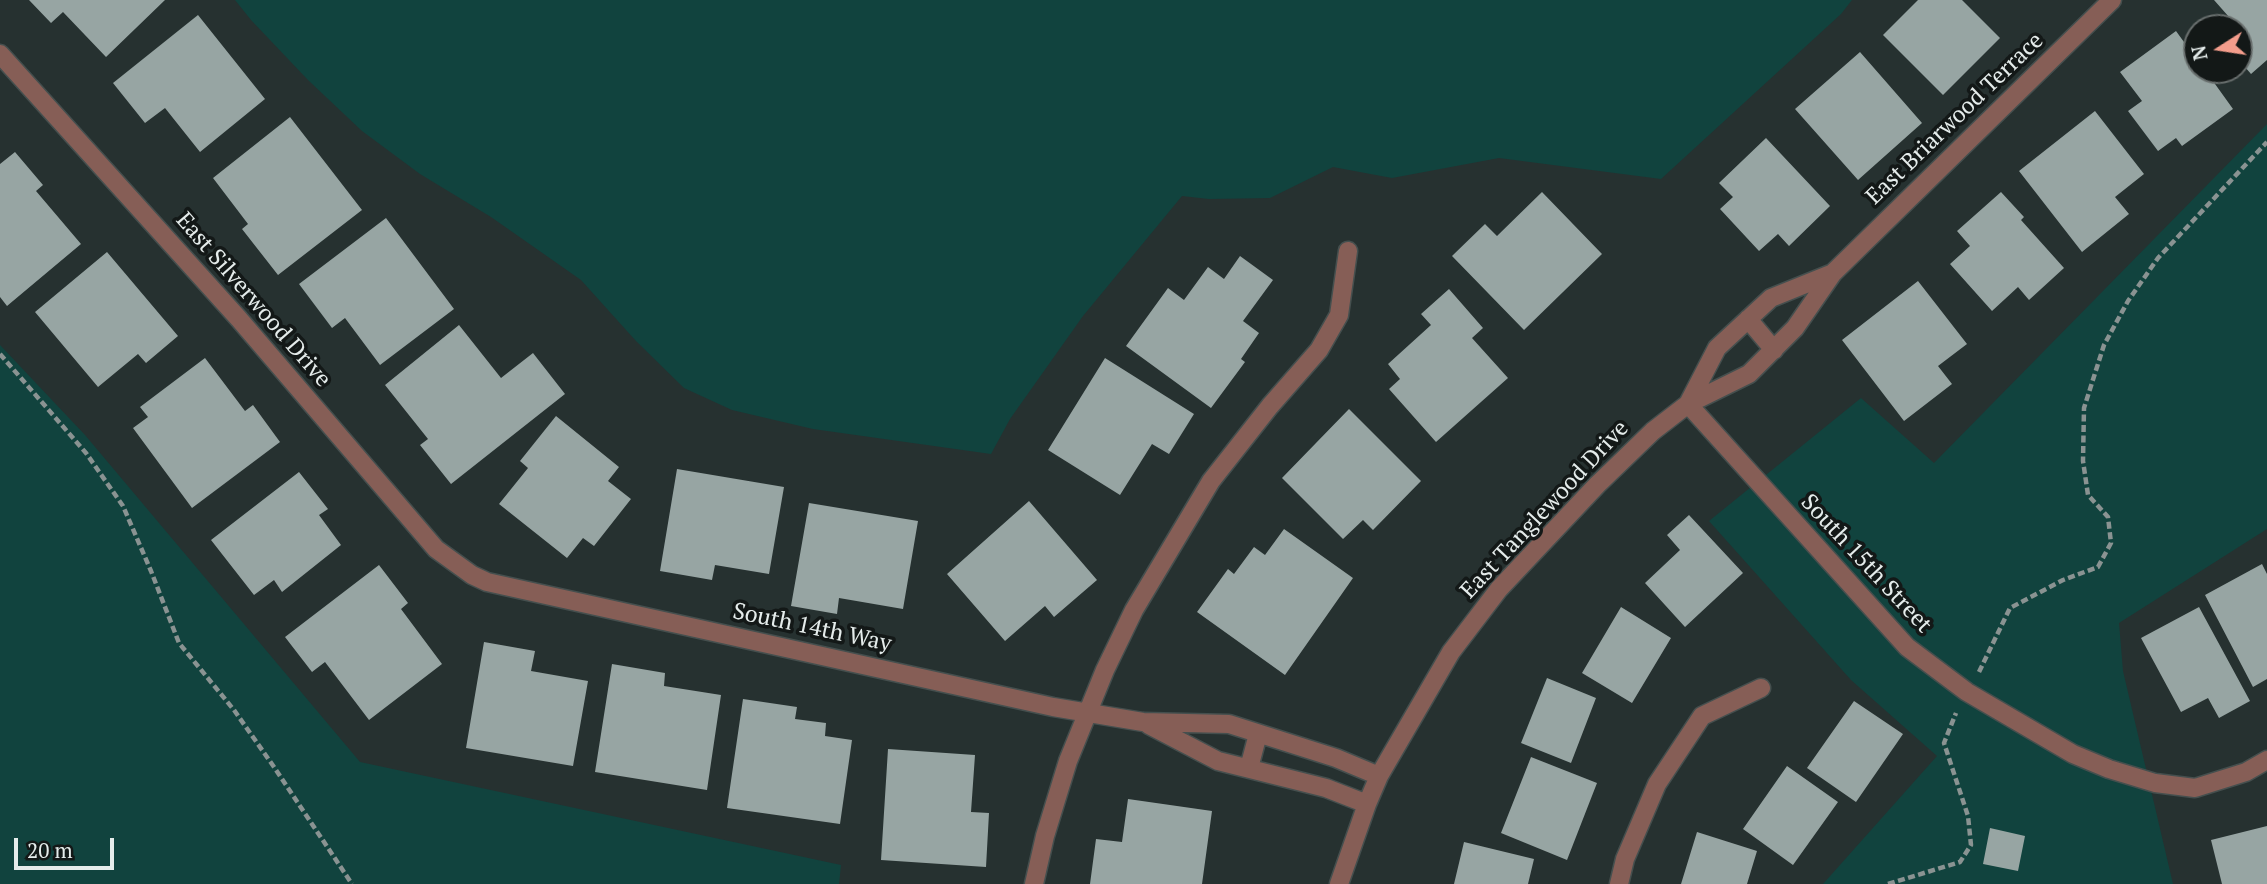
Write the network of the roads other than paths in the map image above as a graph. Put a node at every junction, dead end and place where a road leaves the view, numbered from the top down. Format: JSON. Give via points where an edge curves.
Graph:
{"nodes":[{"id":1,"x":2112,"y":0,"type":"edge"},
{"id":2,"x":0,"y":54,"type":"edge"},
{"id":3,"x":1348,"y":251,"type":"dead end"},
{"id":4,"x":1833,"y":273,"type":"junction"},
{"id":5,"x":1748,"y":319,"type":"junction"},
{"id":6,"x":1774,"y":350,"type":"junction"},
{"id":7,"x":1688,"y":404,"type":"junction"},
{"id":8,"x":472,"y":575,"type":"joint"},
{"id":9,"x":1761,"y":688,"type":"dead end"},
{"id":10,"x":1087,"y":713,"type":"junction"},
{"id":11,"x":1143,"y":722,"type":"junction"},
{"id":12,"x":1258,"y":734,"type":"junction"},
{"id":13,"x":2267,"y":760,"type":"edge"},
{"id":14,"x":1249,"y":768,"type":"junction"},
{"id":15,"x":1379,"y":776,"type":"junction"},
{"id":16,"x":1367,"y":804,"type":"junction"},
{"id":17,"x":1034,"y":884,"type":"edge"},
{"id":18,"x":1339,"y":884,"type":"edge"},
{"id":19,"x":1619,"y":884,"type":"edge"}],
"edges":[{"from":1,"to":4,"type":"street","name":"East Briarwood Terrace"},
{"from":2,"to":8,"type":"street","name":"East Silverwood Drive","via":[[239,319],[436,549]]},
{"from":3,"to":10,"type":"street","via":[[1339,314],[1319,351],[1211,481],[1133,610]]},
{"from":4,"to":5,"type":"street","name":"East Briarwood Terrace","via":[[1772,298]]},
{"from":4,"to":6,"type":"street","name":"East Briarwood Terrace"},
{"from":5,"to":6,"type":"street"},
{"from":5,"to":7,"type":"street","name":"East Briarwood Terrace","via":[[1717,348]]},
{"from":6,"to":7,"type":"street","name":"East Briarwood Terrace","via":[[1749,374]]},
{"from":7,"to":13,"type":"street","name":"South 15th Street","via":[[1906,647],[1967,692],[2073,754],[2155,783],[2196,788]]},
{"from":7,"to":15,"type":"street","name":"East Tanglewood Drive","via":[[1597,485],[1499,589],[1451,652]]},
{"from":8,"to":10,"type":"street","name":"South 14th Way","via":[[487,582]]},
{"from":9,"to":19,"type":"street","via":[[1702,716],[1657,784]]},
{"from":10,"to":11,"type":"street","name":"South 14th Way"},
{"from":10,"to":17,"type":"street","via":[[1068,761]]},
{"from":11,"to":12,"type":"street","name":"South 14th Way","via":[[1229,724]]},
{"from":11,"to":14,"type":"street","name":"South 14th Way","via":[[1218,761]]},
{"from":12,"to":14,"type":"street"},
{"from":12,"to":15,"type":"street","name":"South 14th Way"},
{"from":14,"to":16,"type":"street","name":"South 14th Way"},
{"from":15,"to":16,"type":"street","name":"East Tanglewood Drive"},
{"from":16,"to":18,"type":"street","name":"East Tanglewood Drive"}]}
